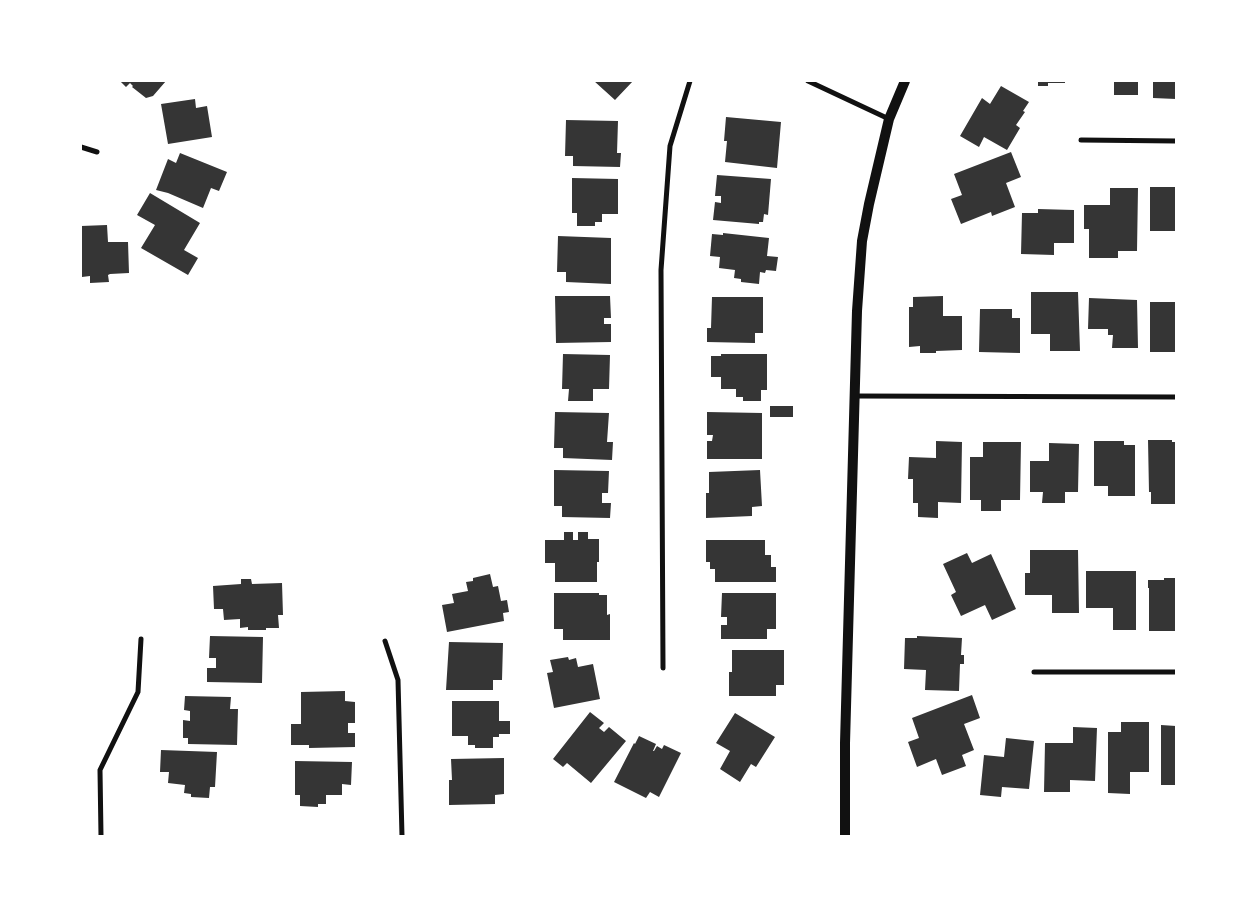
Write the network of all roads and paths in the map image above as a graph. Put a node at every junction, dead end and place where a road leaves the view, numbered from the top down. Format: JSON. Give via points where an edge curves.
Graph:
{"nodes":[{"id":1,"x":690,"y":81,"type":"edge"},
{"id":2,"x":808,"y":81,"type":"edge"},
{"id":3,"x":905,"y":81,"type":"edge"},
{"id":4,"x":888,"y":119,"type":"junction"},
{"id":5,"x":1081,"y":140,"type":"dead end"},
{"id":6,"x":1176,"y":141,"type":"edge"},
{"id":7,"x":81,"y":147,"type":"edge"},
{"id":8,"x":97,"y":152,"type":"dead end"},
{"id":9,"x":855,"y":396,"type":"junction"},
{"id":10,"x":1176,"y":397,"type":"edge"},
{"id":11,"x":141,"y":639,"type":"dead end"},
{"id":12,"x":385,"y":641,"type":"dead end"},
{"id":13,"x":663,"y":668,"type":"dead end"},
{"id":14,"x":1034,"y":672,"type":"dead end"},
{"id":15,"x":1176,"y":672,"type":"edge"},
{"id":16,"x":100,"y":836,"type":"edge"},
{"id":17,"x":402,"y":836,"type":"edge"},
{"id":18,"x":845,"y":836,"type":"edge"}],
"edges":[{"from":1,"to":13,"type":"street","via":[[670,146],[662,270]]},
{"from":2,"to":4,"type":"street"},
{"from":3,"to":4,"type":"main road"},
{"from":4,"to":9,"type":"main road","via":[[862,241]]},
{"from":5,"to":6,"type":"street"},
{"from":7,"to":8,"type":"street"},
{"from":9,"to":10,"type":"street"},
{"from":9,"to":18,"type":"main road"},
{"from":11,"to":16,"type":"street","via":[[138,692],[100,770]]},
{"from":12,"to":17,"type":"street","via":[[398,680]]},
{"from":14,"to":15,"type":"street"}]}
